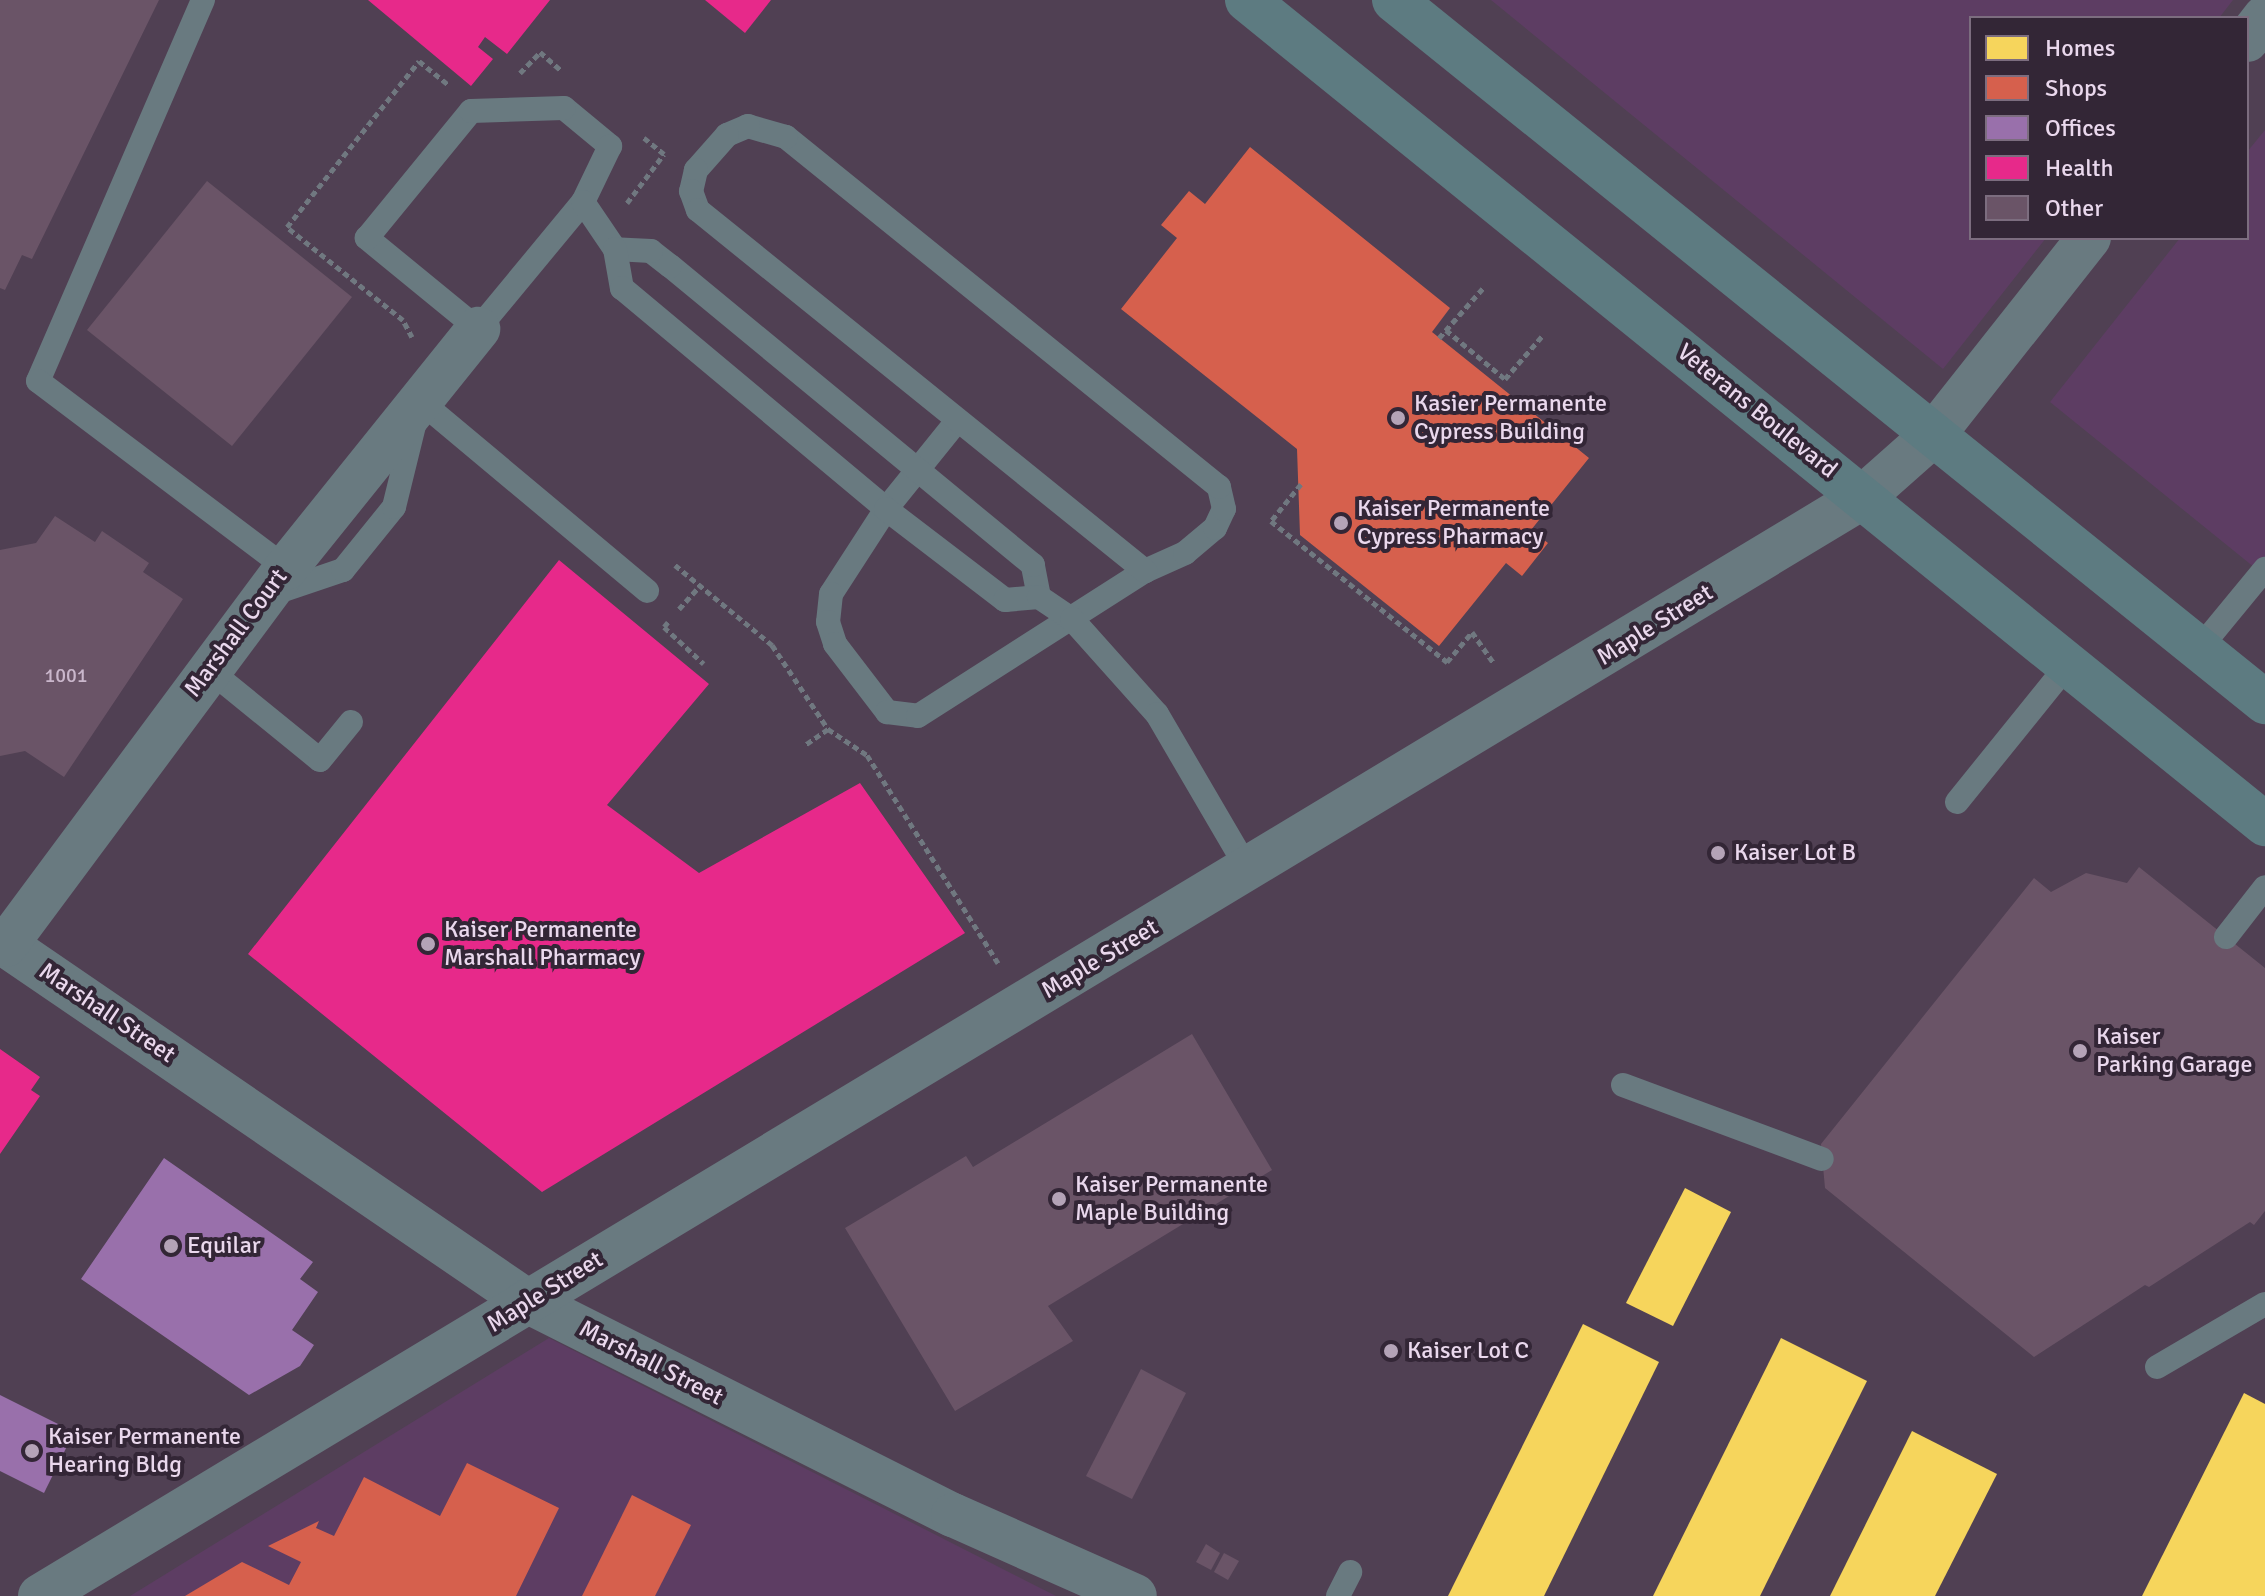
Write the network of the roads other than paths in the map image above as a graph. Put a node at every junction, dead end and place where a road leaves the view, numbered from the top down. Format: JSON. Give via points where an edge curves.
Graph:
{"nodes":[{"id":1,"x":203,"y":0,"type":"edge"},
{"id":2,"x":1247,"y":0,"type":"edge"},
{"id":3,"x":1394,"y":0,"type":"edge"},
{"id":4,"x":2265,"y":17,"type":"edge"},
{"id":5,"x":2249,"y":37,"type":"edge"},
{"id":6,"x":583,"y":202,"type":"junction"},
{"id":7,"x":2087,"y":240,"type":"edge"},
{"id":8,"x":609,"y":241,"type":"junction"},
{"id":9,"x":478,"y":329,"type":"junction"},
{"id":10,"x":420,"y":401,"type":"junction"},
{"id":11,"x":957,"y":421,"type":"junction"},
{"id":12,"x":1934,"y":434,"type":"junction"},
{"id":13,"x":918,"y":470,"type":"junction"},
{"id":14,"x":1863,"y":497,"type":"junction"},
{"id":15,"x":886,"y":509,"type":"junction"},
{"id":16,"x":2265,"y":569,"type":"edge"},
{"id":17,"x":1145,"y":571,"type":"junction"},
{"id":18,"x":275,"y":582,"type":"junction"},
{"id":19,"x":647,"y":591,"type":"dead end"},
{"id":20,"x":1039,"y":597,"type":"junction"},
{"id":21,"x":1072,"y":619,"type":"junction"},
{"id":22,"x":2199,"y":649,"type":"junction"},
{"id":23,"x":2069,"y":663,"type":"junction"},
{"id":24,"x":208,"y":669,"type":"junction"},
{"id":25,"x":2265,"y":702,"type":"edge"},
{"id":26,"x":351,"y":722,"type":"dead end"},
{"id":27,"x":1957,"y":802,"type":"dead end"},
{"id":28,"x":2265,"y":824,"type":"edge"},
{"id":29,"x":1248,"y":870,"type":"junction"},
{"id":30,"x":2265,"y":887,"type":"edge"},
{"id":31,"x":2226,"y":937,"type":"dead end"},
{"id":32,"x":3,"y":943,"type":"edge"},
{"id":33,"x":1623,"y":1085,"type":"dead end"},
{"id":34,"x":1822,"y":1159,"type":"dead end"},
{"id":35,"x":527,"y":1301,"type":"junction"},
{"id":36,"x":2265,"y":1304,"type":"edge"},
{"id":37,"x":2157,"y":1367,"type":"dead end"},
{"id":38,"x":1350,"y":1572,"type":"dead end"},
{"id":39,"x":40,"y":1596,"type":"edge"},
{"id":40,"x":1135,"y":1596,"type":"edge"},
{"id":41,"x":1338,"y":1596,"type":"edge"}],
"edges":[{"from":1,"to":18,"type":"lane","via":[[38,381]]},
{"from":2,"to":14,"type":"main road","name":"Veterans Boulevard"},
{"from":3,"to":12,"type":"main road"},
{"from":4,"to":5,"type":"street"},
{"from":6,"to":8,"type":"lane"},
{"from":6,"to":9,"type":"lane"},
{"from":6,"to":9,"type":"lane","via":[[610,146],[564,108],[471,111],[367,238]]},
{"from":7,"to":12,"type":"street","name":"Maple Street"},
{"from":8,"to":13,"type":"lane","via":[[651,251]]},
{"from":8,"to":15,"type":"lane","via":[[622,288]]},
{"from":9,"to":10,"type":"street","name":"Marshall Court"},
{"from":10,"to":18,"type":"street","name":"Marshall Court"},
{"from":10,"to":19,"type":"lane"},
{"from":11,"to":13,"type":"lane"},
{"from":11,"to":17,"type":"lane"},
{"from":11,"to":17,"type":"lane","via":[[698,210],[691,191],[696,170],[727,135],[748,126],[786,137],[1219,487],[1224,509],[1215,528],[1185,553]]},
{"from":12,"to":14,"type":"street","name":"Maple Street"},
{"from":12,"to":22,"type":"main road"},
{"from":13,"to":15,"type":"lane"},
{"from":13,"to":20,"type":"lane","via":[[1033,565]]},
{"from":14,"to":23,"type":"main road","name":"Veterans Boulevard"},
{"from":14,"to":29,"type":"street","name":"Maple Street"},
{"from":15,"to":20,"type":"lane","via":[[1005,600]]},
{"from":15,"to":21,"type":"lane","via":[[831,594],[828,622],[835,644],[887,712],[918,716]]},
{"from":16,"to":22,"type":"lane"},
{"from":17,"to":21,"type":"lane"},
{"from":18,"to":24,"type":"street","name":"Marshall Court"},
{"from":20,"to":21,"type":"lane"},
{"from":21,"to":29,"type":"lane","via":[[1157,714]]},
{"from":22,"to":25,"type":"main road"},
{"from":23,"to":27,"type":"lane"},
{"from":23,"to":28,"type":"main road","name":"Veterans Boulevard"},
{"from":24,"to":26,"type":"lane","via":[[320,760]]},
{"from":24,"to":32,"type":"street","name":"Marshall Court"},
{"from":29,"to":35,"type":"street","name":"Maple Street"},
{"from":30,"to":31,"type":"lane"},
{"from":32,"to":35,"type":"street","name":"Marshall Street"},
{"from":33,"to":34,"type":"lane"},
{"from":35,"to":39,"type":"street","name":"Maple Street"},
{"from":35,"to":40,"type":"street","name":"Marshall Street","via":[[953,1515]]},
{"from":36,"to":37,"type":"lane"},
{"from":38,"to":41,"type":"lane"}]}
